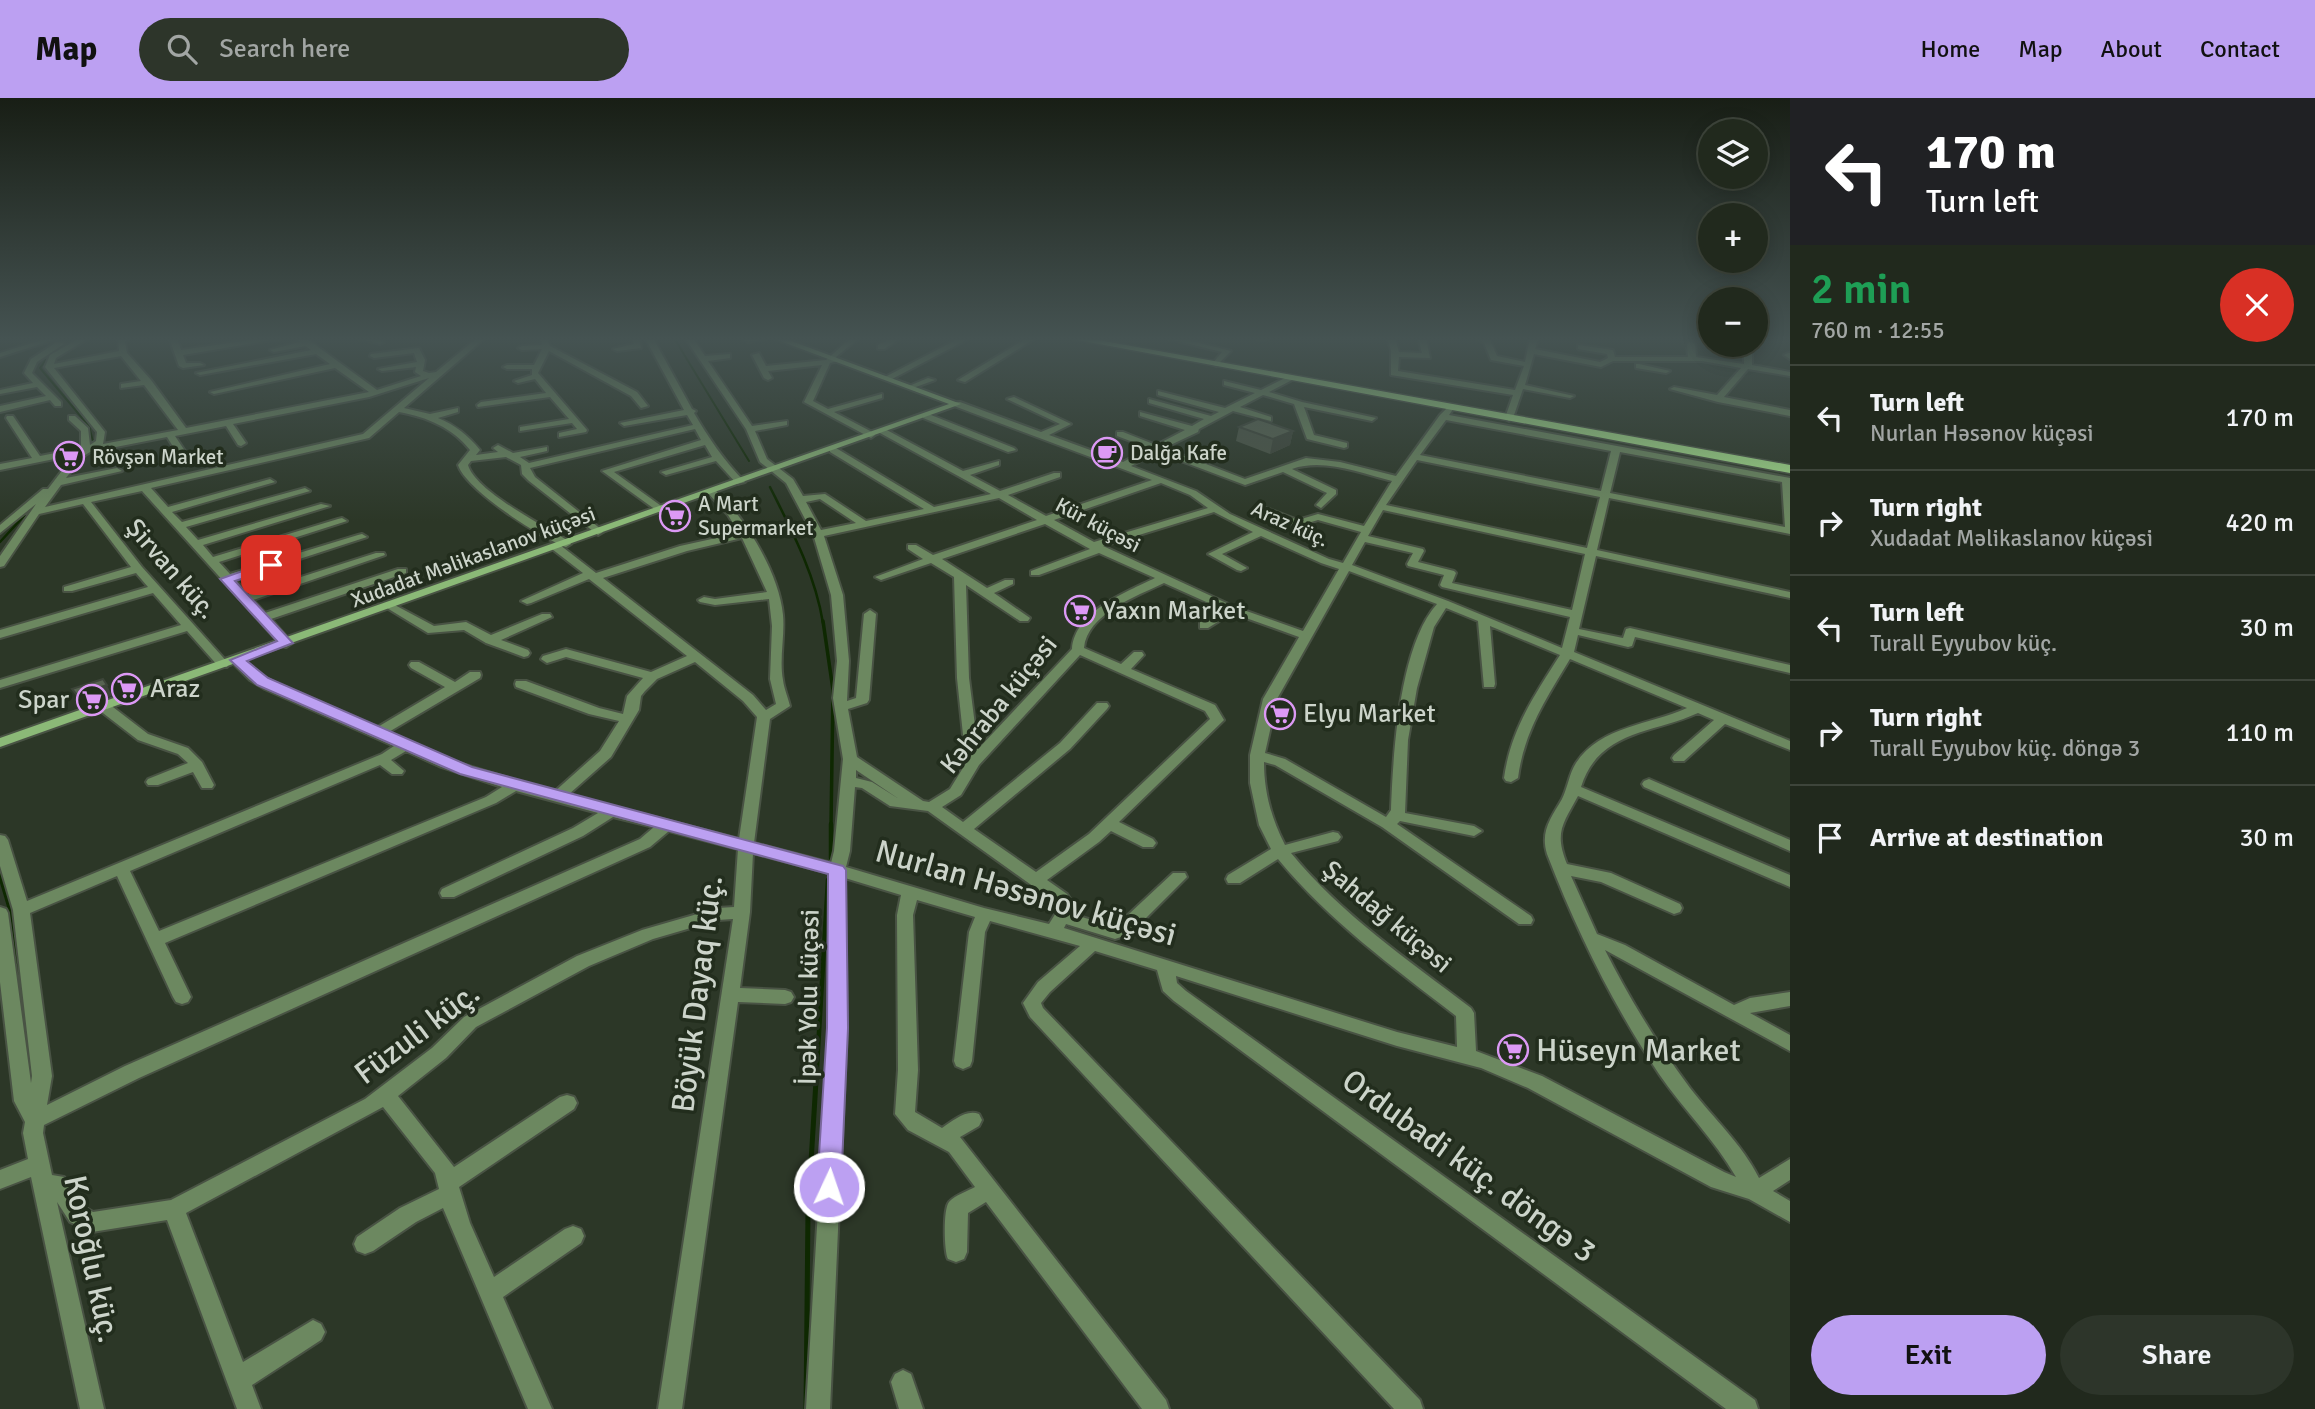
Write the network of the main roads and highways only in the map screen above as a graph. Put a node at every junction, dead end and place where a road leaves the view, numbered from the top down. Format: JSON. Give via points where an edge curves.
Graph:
{"nodes":[{"id":1,"x":1384,"y":399,"type":"edge"},
{"id":2,"x":1790,"y":468,"type":"edge"}],
"edges":[{"from":1,"to":2,"type":"main road"}]}
